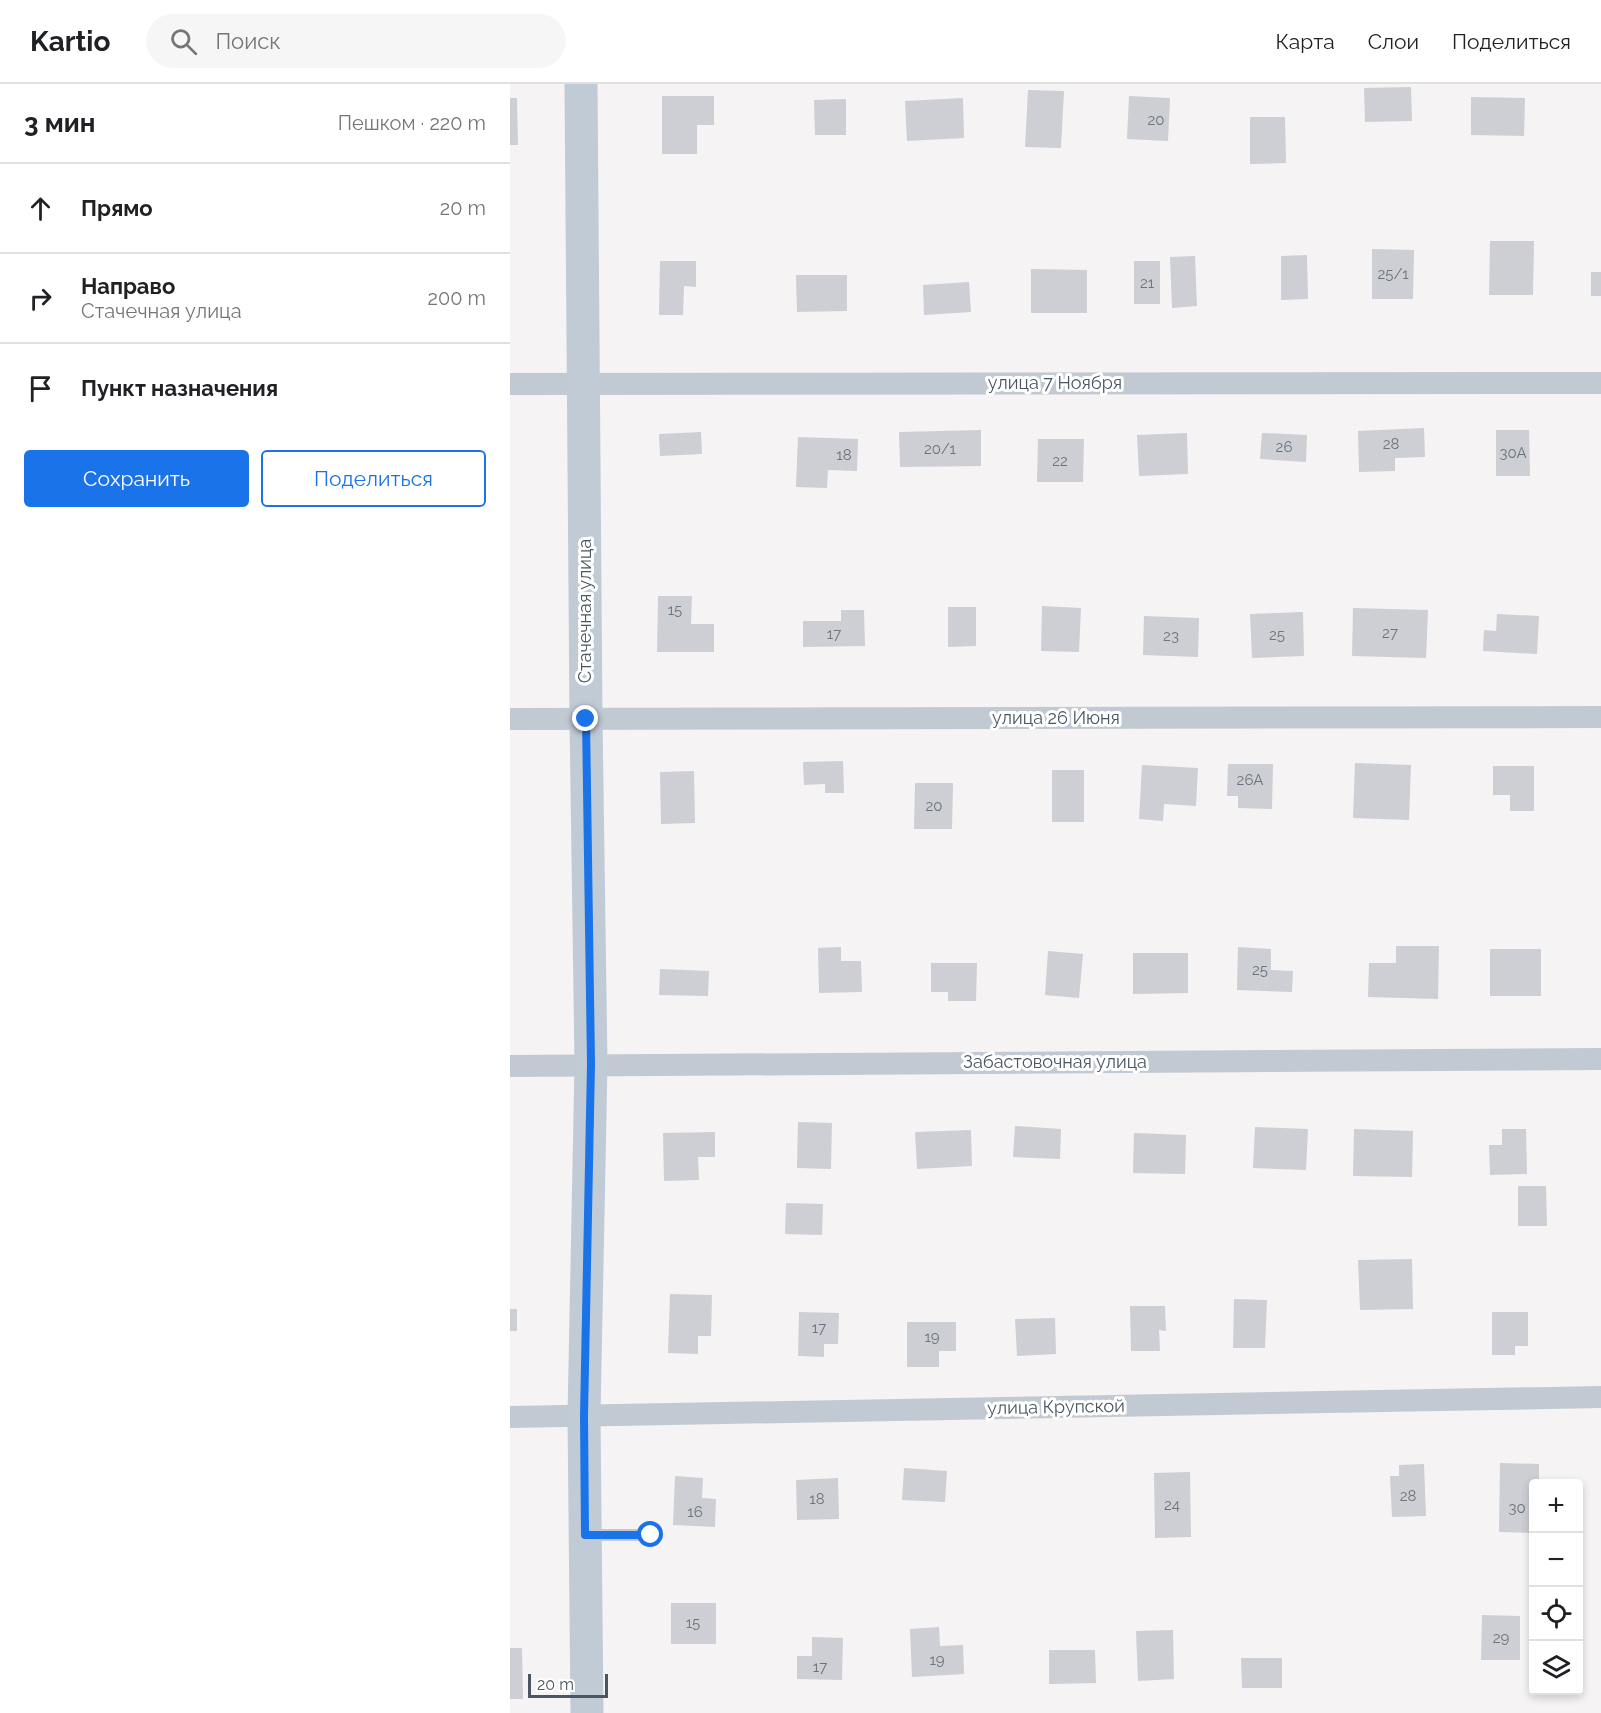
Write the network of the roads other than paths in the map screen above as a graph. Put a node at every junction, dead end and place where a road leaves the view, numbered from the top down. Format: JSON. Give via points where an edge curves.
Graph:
{"nodes":[{"id":1,"x":581,"y":84,"type":"edge"},
{"id":2,"x":584,"y":383,"type":"junction"},
{"id":3,"x":1601,"y":383,"type":"edge"},
{"id":4,"x":510,"y":384,"type":"edge"},
{"id":5,"x":1601,"y":717,"type":"edge"},
{"id":6,"x":510,"y":719,"type":"edge"},
{"id":7,"x":586,"y":719,"type":"junction"},
{"id":8,"x":1601,"y":1059,"type":"edge"},
{"id":9,"x":591,"y":1064,"type":"junction"},
{"id":10,"x":510,"y":1066,"type":"edge"},
{"id":11,"x":1601,"y":1397,"type":"edge"},
{"id":12,"x":510,"y":1416,"type":"edge"},
{"id":13,"x":584,"y":1416,"type":"junction"},
{"id":14,"x":585,"y":1535,"type":"junction"},
{"id":15,"x":651,"y":1535,"type":"dead end"},
{"id":16,"x":587,"y":1713,"type":"edge"}],
"edges":[{"from":1,"to":2,"type":"street","name":"Стачечная улица"},
{"from":2,"to":3,"type":"street","name":"улица 7 Ноября"},
{"from":2,"to":4,"type":"street","name":"улица 7 Ноября"},
{"from":2,"to":7,"type":"street","name":"Стачечная улица"},
{"from":5,"to":7,"type":"street","name":"улица 26 Июня"},
{"from":6,"to":7,"type":"street","name":"улица 26 Июня"},
{"from":7,"to":9,"type":"street","name":"Стачечная улица"},
{"from":8,"to":9,"type":"street","name":"Забастовочная улица"},
{"from":9,"to":10,"type":"street","name":"Забастовочная улица"},
{"from":9,"to":13,"type":"street","name":"Стачечная улица"},
{"from":11,"to":13,"type":"street","name":"улица Крупской"},
{"from":12,"to":13,"type":"street","name":"улица Крупской"},
{"from":13,"to":14,"type":"street","name":"Стачечная улица"},
{"from":14,"to":15,"type":"lane"},
{"from":14,"to":16,"type":"street","name":"Стачечная улица"}]}
